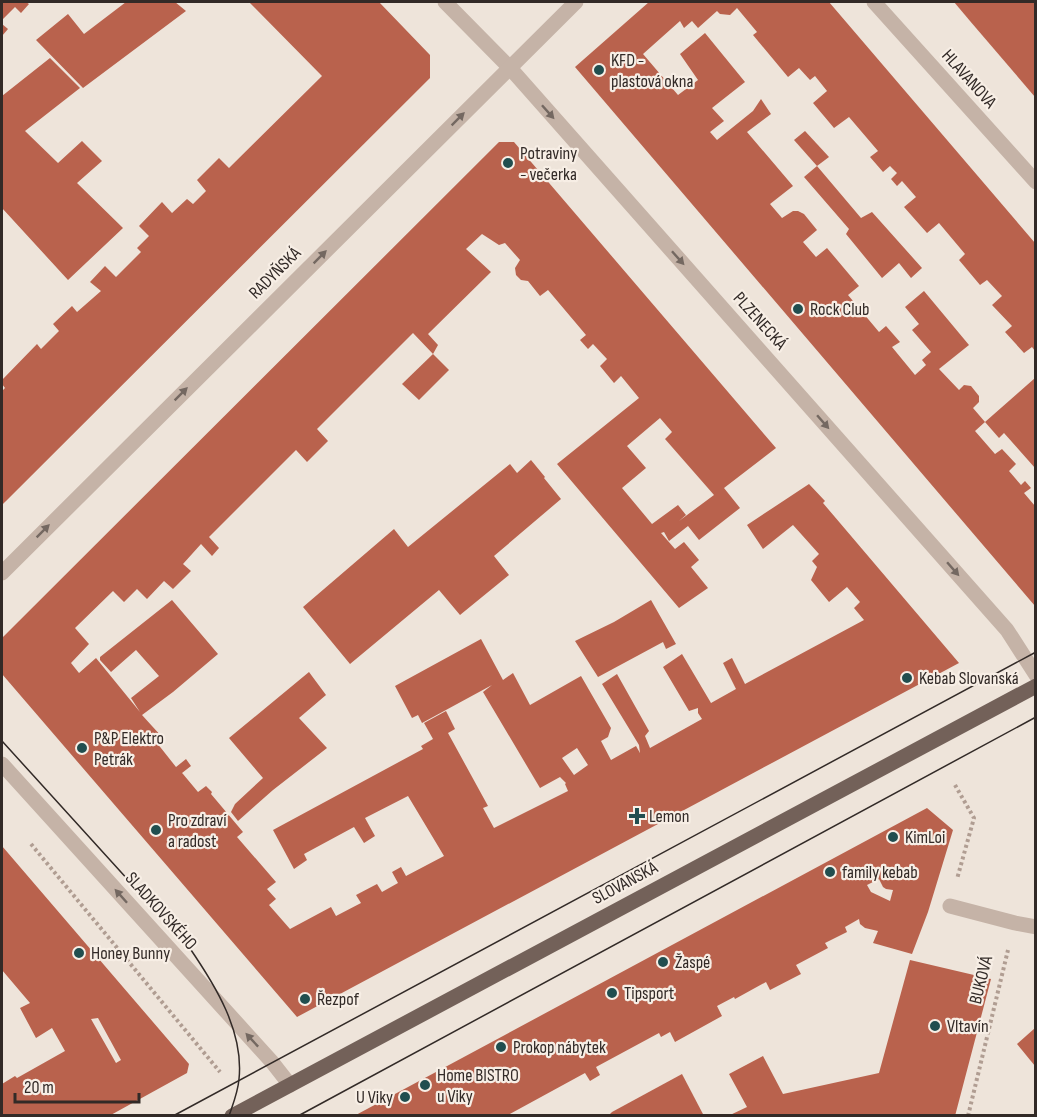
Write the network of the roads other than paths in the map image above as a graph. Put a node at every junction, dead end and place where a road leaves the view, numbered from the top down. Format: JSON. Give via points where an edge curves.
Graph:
{"nodes":[{"id":1,"x":445,"y":2,"type":"edge"},
{"id":2,"x":576,"y":2,"type":"edge"},
{"id":3,"x":874,"y":2,"type":"edge"},
{"id":4,"x":510,"y":68,"type":"junction"},
{"id":5,"x":1035,"y":182,"type":"edge"},
{"id":6,"x":2,"y":573,"type":"edge"},
{"id":7,"x":1035,"y":675,"type":"edge"},
{"id":8,"x":1035,"y":686,"type":"edge"},
{"id":9,"x":2,"y":764,"type":"edge"},
{"id":10,"x":951,"y":906,"type":"road end"},
{"id":11,"x":1035,"y":927,"type":"edge"},
{"id":12,"x":290,"y":1085,"type":"junction"},
{"id":13,"x":232,"y":1116,"type":"edge"}],
"edges":[{"from":1,"to":4,"type":"street","name":"PLZENECKÁ"},
{"from":2,"to":4,"type":"street","name":"RADYŇSKÁ"},
{"from":3,"to":5,"type":"street","name":"HLAVANOVA"},
{"from":6,"to":4,"type":"street","name":"RADYŇSKÁ","one_way":true},
{"from":4,"to":7,"type":"street","name":"PLZENECKÁ","one_way":true,"via":[[1007,630]]},
{"from":8,"to":12,"type":"main road","name":"SLOVANSKÁ"},
{"from":12,"to":9,"type":"street","name":"SLADKOVSKÉHO","one_way":true},
{"from":10,"to":11,"type":"street"},
{"from":12,"to":13,"type":"main road","name":"SLOVANSKÁ"}]}
